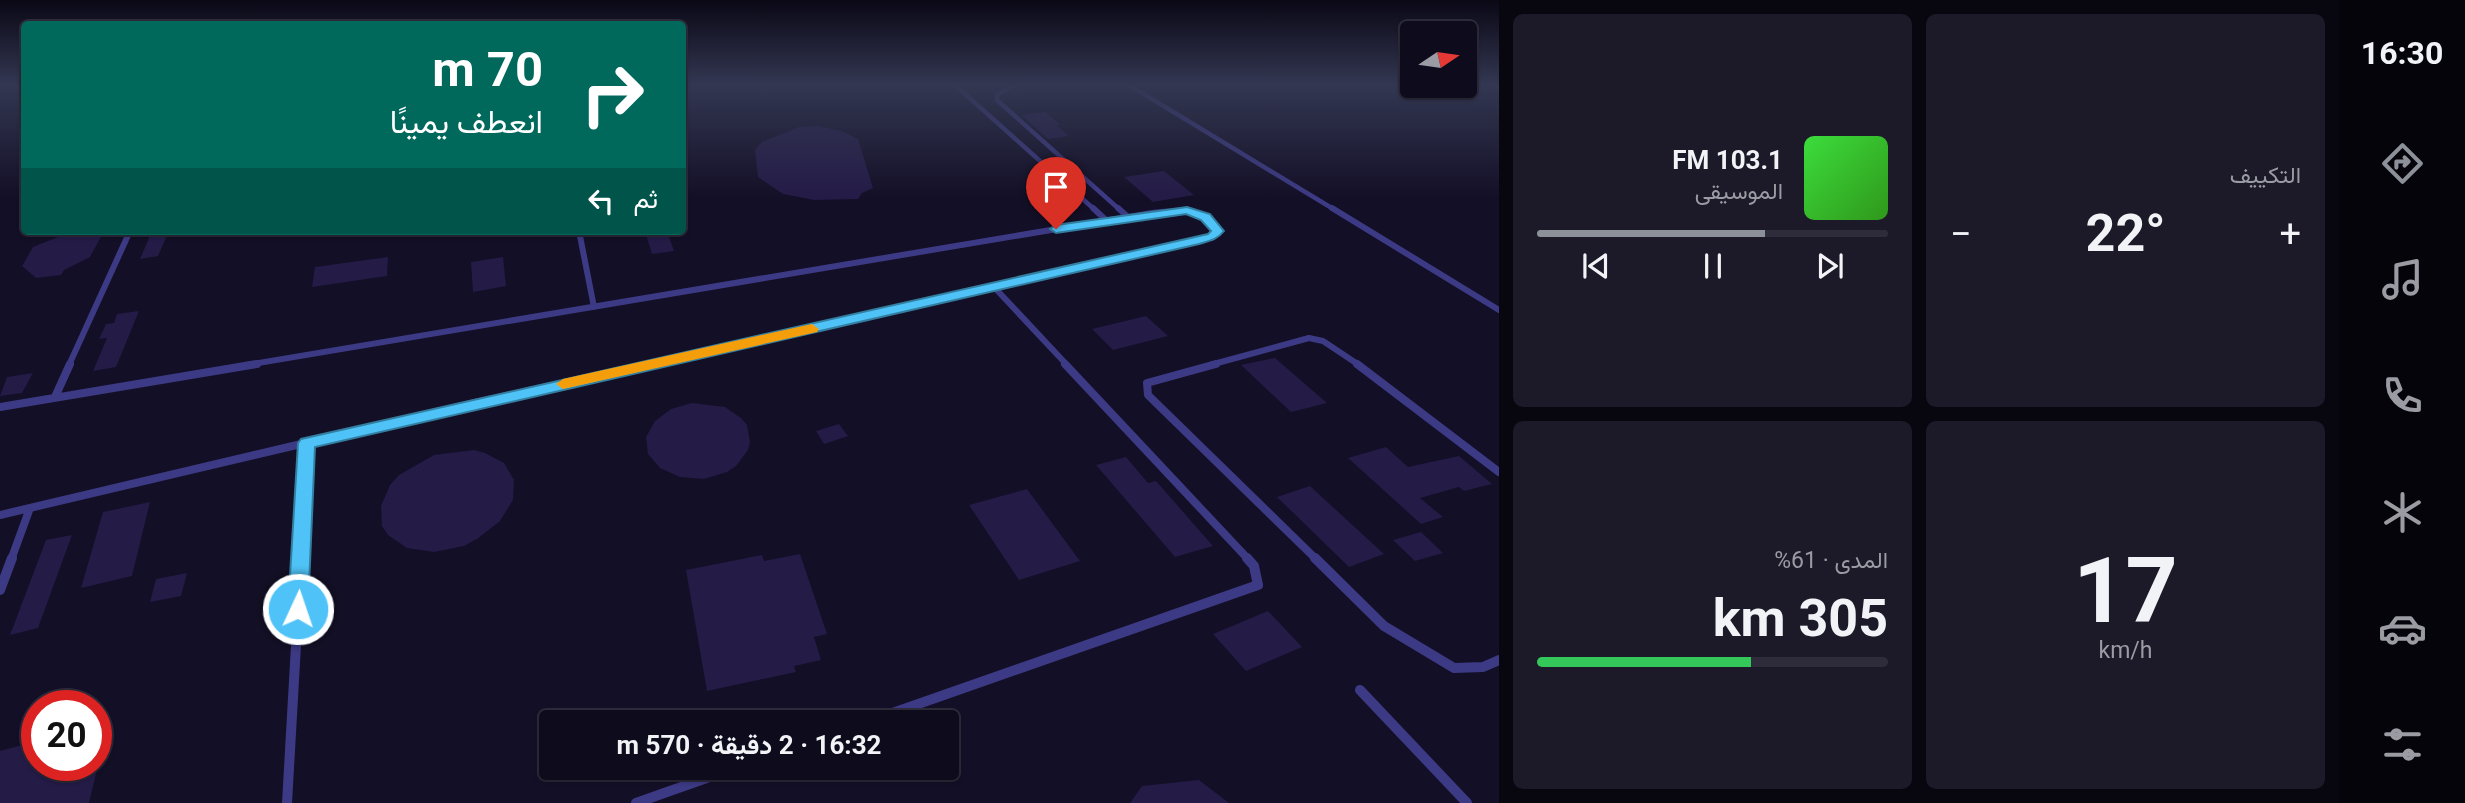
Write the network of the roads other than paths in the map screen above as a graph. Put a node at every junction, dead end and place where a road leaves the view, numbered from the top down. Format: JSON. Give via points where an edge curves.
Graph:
{"nodes":[{"id":1,"x":996,"y":122,"type":"edge"},
{"id":2,"x":1022,"y":122,"type":"edge"},
{"id":3,"x":1191,"y":122,"type":"edge"},
{"id":4,"x":1128,"y":217,"type":"junction"},
{"id":5,"x":1107,"y":221,"type":"junction"},
{"id":6,"x":128,"y":235,"type":"edge"},
{"id":7,"x":580,"y":235,"type":"edge"},
{"id":8,"x":994,"y":287,"type":"junction"},
{"id":9,"x":594,"y":307,"type":"junction"},
{"id":10,"x":1499,"y":310,"type":"edge"},
{"id":11,"x":55,"y":397,"type":"junction"},
{"id":12,"x":3,"y":408,"type":"edge"},
{"id":13,"x":307,"y":443,"type":"junction"},
{"id":14,"x":1499,"y":472,"type":"edge"},
{"id":15,"x":30,"y":508,"type":"junction"},
{"id":16,"x":0,"y":515,"type":"edge"},
{"id":17,"x":0,"y":590,"type":"edge"},
{"id":18,"x":1499,"y":660,"type":"edge"},
{"id":19,"x":1360,"y":690,"type":"dead end"},
{"id":20,"x":901,"y":710,"type":"edge"},
{"id":21,"x":701,"y":780,"type":"edge"},
{"id":22,"x":287,"y":803,"type":"edge"},
{"id":23,"x":636,"y":803,"type":"edge"},
{"id":24,"x":1467,"y":803,"type":"edge"}],
"edges":[{"from":1,"to":5,"type":"lane"},
{"from":2,"to":4,"type":"lane"},
{"from":3,"to":10,"type":"lane"},
{"from":4,"to":5,"type":"lane"},
{"from":4,"to":8,"type":"lane","via":[[1187,211],[1206,217],[1218,231],[1212,237]]},
{"from":5,"to":9,"type":"lane"},
{"from":6,"to":11,"type":"lane"},
{"from":7,"to":9,"type":"lane"},
{"from":8,"to":13,"type":"lane"},
{"from":8,"to":20,"type":"lane","via":[[1254,566],[1258,585]]},
{"from":9,"to":11,"type":"lane"},
{"from":11,"to":12,"type":"lane"},
{"from":13,"to":15,"type":"lane"},
{"from":13,"to":22,"type":"lane"},
{"from":14,"to":18,"type":"lane","via":[[1323,341],[1309,338],[1147,383],[1148,395],[1384,626],[1454,668],[1483,667]]},
{"from":15,"to":16,"type":"lane"},
{"from":15,"to":17,"type":"lane"},
{"from":19,"to":24,"type":"lane"},
{"from":21,"to":23,"type":"lane"}]}
